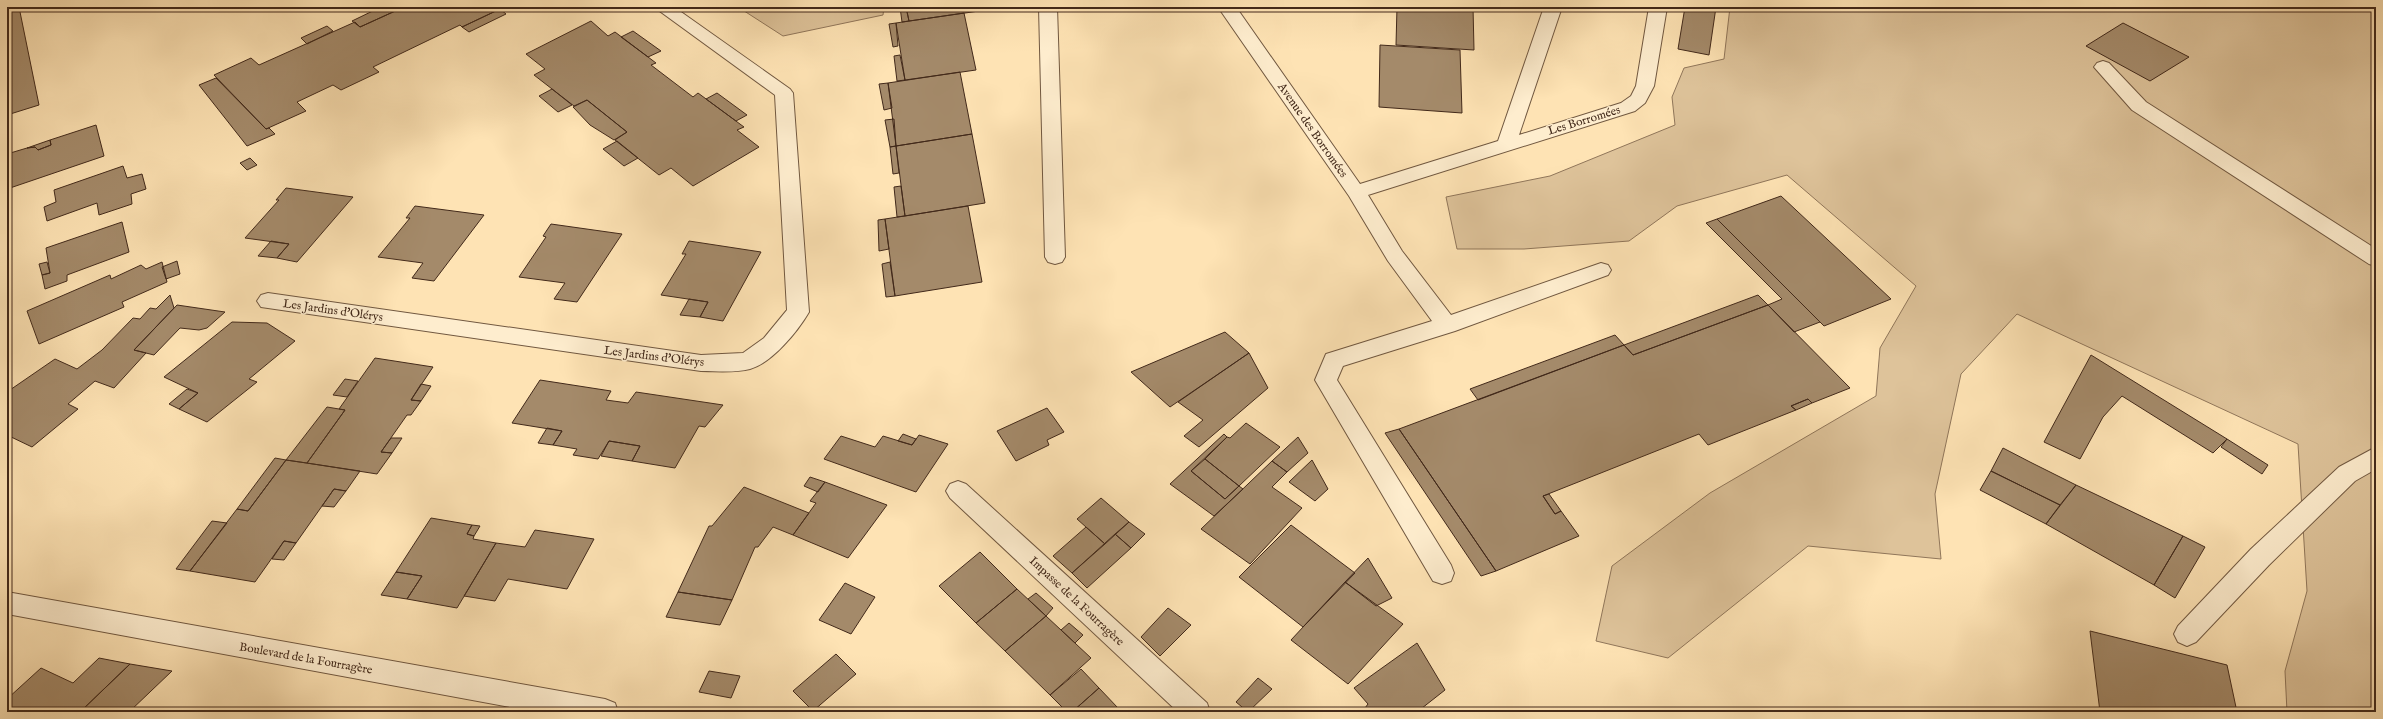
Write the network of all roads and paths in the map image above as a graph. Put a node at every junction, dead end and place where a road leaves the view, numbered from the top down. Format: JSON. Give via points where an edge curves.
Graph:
{"nodes":[{"id":1,"x":663,"y":7,"type":"edge"},
{"id":2,"x":1048,"y":7,"type":"edge"},
{"id":3,"x":1227,"y":7,"type":"edge"},
{"id":4,"x":1553,"y":7,"type":"edge"},
{"id":5,"x":1658,"y":7,"type":"edge"},
{"id":6,"x":2103,"y":67,"type":"dead end"},
{"id":7,"x":1506,"y":145,"type":"junction"},
{"id":8,"x":1356,"y":192,"type":"junction"},
{"id":9,"x":1055,"y":257,"type":"dead end"},
{"id":10,"x":2376,"y":259,"type":"edge"},
{"id":11,"x":1601,"y":270,"type":"dead end"},
{"id":12,"x":268,"y":301,"type":"dead end"},
{"id":13,"x":1447,"y":326,"type":"junction"},
{"id":14,"x":2376,"y":457,"type":"edge"},
{"id":15,"x":958,"y":491,"type":"dead end"},
{"id":16,"x":1442,"y":573,"type":"dead end"},
{"id":17,"x":7,"y":603,"type":"edge"},
{"id":18,"x":2187,"y":634,"type":"dead end"},
{"id":19,"x":569,"y":709,"type":"edge"},
{"id":20,"x":605,"y":712,"type":"edge"},
{"id":21,"x":1197,"y":712,"type":"edge"}],
"edges":[{"from":1,"to":12,"type":"street","name":"Les Jardins d'Olérys","via":[[784,93],[798,312],[772,344],[748,361],[701,363]]},
{"from":2,"to":9,"type":"street"},
{"from":3,"to":8,"type":"street","name":"Avenue des Borromées"},
{"from":4,"to":7,"type":"street"},
{"from":5,"to":7,"type":"street","name":"Les Borromées","via":[[1646,86],[1638,98],[1628,107]]},
{"from":6,"to":10,"type":"street","via":[[2138,106]]},
{"from":7,"to":8,"type":"street","name":"Les Borromées"},
{"from":8,"to":13,"type":"street","name":"Avenue des Borromées","via":[[1395,256]]},
{"from":11,"to":13,"type":"street"},
{"from":13,"to":16,"type":"street","via":[[1334,360],[1326,380]]},
{"from":14,"to":18,"type":"street","via":[[2347,474],[2260,557]]},
{"from":15,"to":21,"type":"street","name":"Impasse de la Fourragère"},
{"from":17,"to":19,"type":"street","name":"Boulevard de la Fourragère"},
{"from":19,"to":20,"type":"street","name":"Boulevard de la Fourragère"}]}
